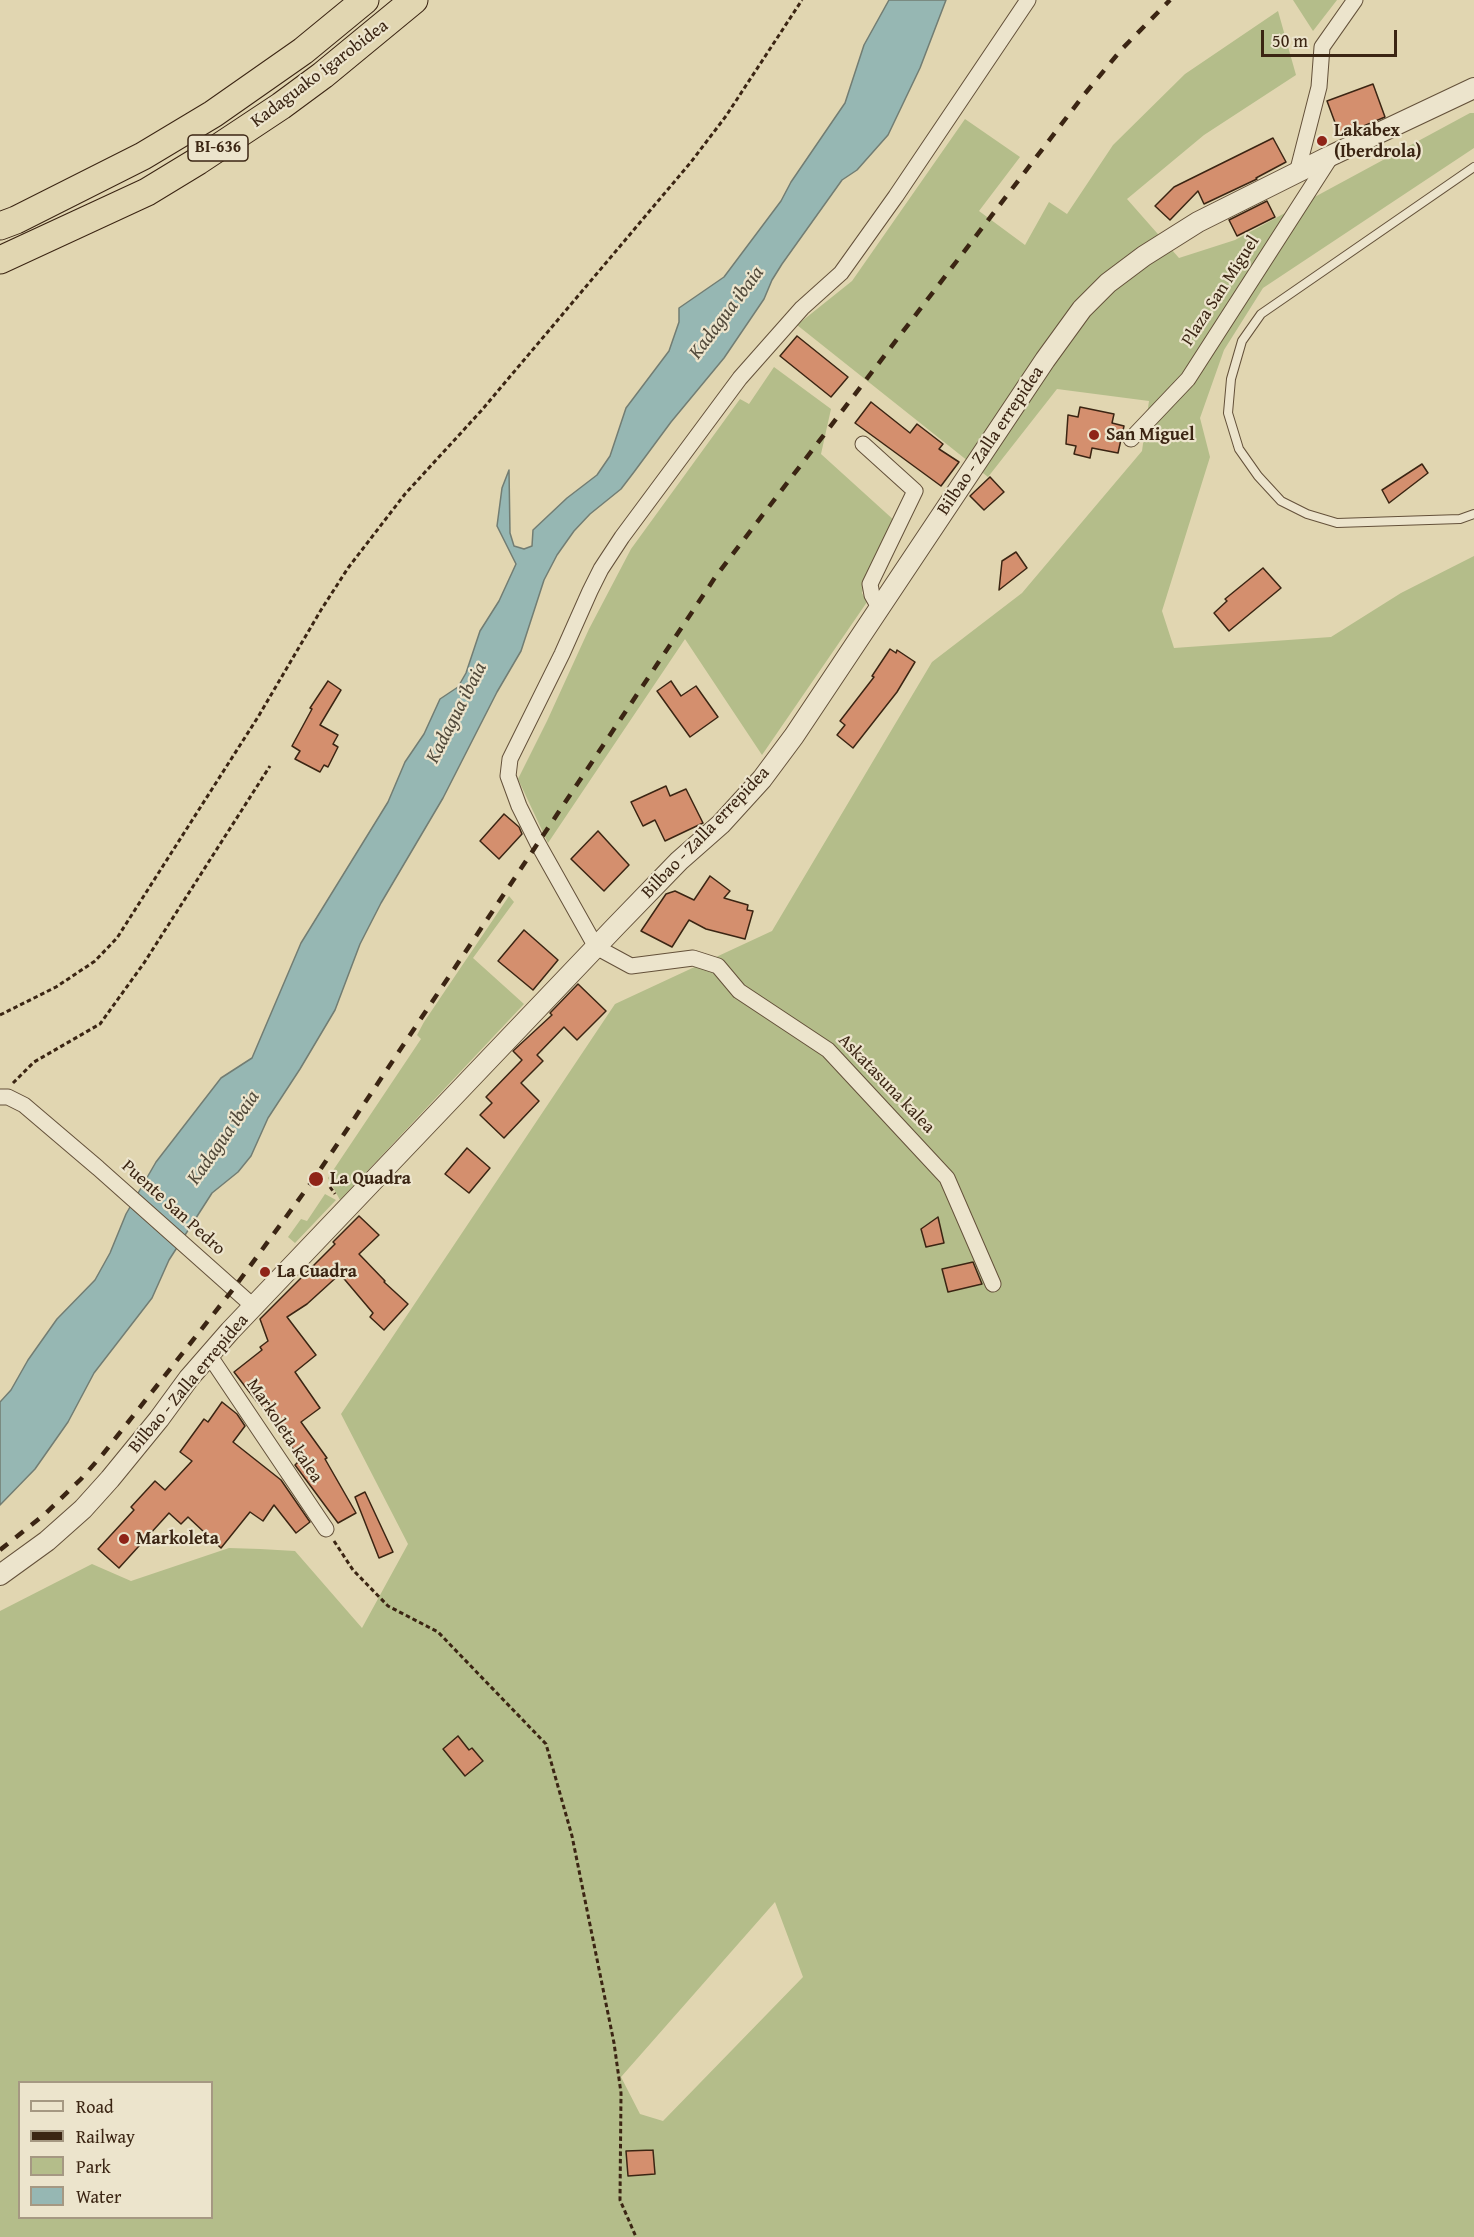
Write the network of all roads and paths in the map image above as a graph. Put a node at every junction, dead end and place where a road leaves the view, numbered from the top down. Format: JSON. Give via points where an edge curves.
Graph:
{"nodes":[{"id":1,"x":365,"y":0,"type":"edge"},
{"id":2,"x":414,"y":0,"type":"edge"},
{"id":3,"x":802,"y":0,"type":"edge"},
{"id":4,"x":1028,"y":0,"type":"edge"},
{"id":5,"x":1355,"y":0,"type":"edge"},
{"id":6,"x":1474,"y":88,"type":"edge"},
{"id":7,"x":1332,"y":156,"type":"junction"},
{"id":8,"x":1474,"y":167,"type":"edge"},
{"id":9,"x":1297,"y":173,"type":"junction"},
{"id":10,"x":0,"y":226,"type":"edge"},
{"id":11,"x":0,"y":260,"type":"edge"},
{"id":12,"x":1131,"y":439,"type":"dead end"},
{"id":13,"x":863,"y":444,"type":"dead end"},
{"id":14,"x":1474,"y":514,"type":"edge"},
{"id":15,"x":880,"y":609,"type":"junction"},
{"id":16,"x":270,"y":766,"type":"dead end"},
{"id":17,"x":596,"y":947,"type":"junction"},
{"id":18,"x":0,"y":1015,"type":"edge"},
{"id":19,"x":4,"y":1097,"type":"edge"},
{"id":20,"x":993,"y":1284,"type":"dead end"},
{"id":21,"x":253,"y":1306,"type":"junction"},
{"id":22,"x":209,"y":1355,"type":"junction"},
{"id":23,"x":326,"y":1529,"type":"joint"},
{"id":24,"x":0,"y":1575,"type":"edge"},
{"id":25,"x":636,"y":2237,"type":"edge"}],
"edges":[{"from":1,"to":10,"type":"highway","name":"Kadaguako igarobidea","number":"BI-636","via":[[303,51],[213,114],[143,156]]},
{"from":2,"to":11,"type":"highway","name":"Kadaguako igarobidea","number":"BI-636","via":[[306,88],[198,161],[147,192]]},
{"from":3,"to":18,"type":"path","via":[[691,162],[481,411],[405,494],[348,568],[117,938],[94,961],[56,987]]},
{"from":4,"to":17,"type":"street","via":[[841,273],[802,308],[740,378],[622,537],[590,591],[510,759],[508,776],[519,806]]},
{"from":5,"to":9,"type":"street","via":[[1322,46],[1319,87]]},
{"from":6,"to":7,"type":"street","name":"Bilbao - Zalla errepidea"},
{"from":7,"to":9,"type":"street","name":"Bilbao - Zalla errepidea"},
{"from":7,"to":12,"type":"street","name":"Plaza San Miguel","via":[[1188,379]]},
{"from":8,"to":14,"type":"lane","via":[[1261,314],[1242,341],[1231,379],[1228,412],[1239,449],[1258,476],[1281,501],[1307,514],[1337,523],[1460,519]]},
{"from":9,"to":15,"type":"street","name":"Bilbao - Zalla errepidea","via":[[1198,222],[1124,271],[1082,309]]},
{"from":13,"to":15,"type":"street","via":[[915,491],[870,584]]},
{"from":15,"to":17,"type":"street","name":"Bilbao - Zalla errepidea","via":[[762,779]]},
{"from":16,"to":19,"type":"path","via":[[144,963],[100,1024],[34,1062],[14,1080]]},
{"from":17,"to":20,"type":"street","name":"Askatasuna kalea","via":[[631,966],[693,958],[718,966],[739,991],[828,1050],[947,1178]]},
{"from":17,"to":21,"type":"street","name":"Bilbao - Zalla errepidea"},
{"from":19,"to":21,"type":"street","name":"Puente San Pedro","via":[[24,1105]]},
{"from":21,"to":22,"type":"street","name":"Bilbao - Zalla errepidea"},
{"from":22,"to":23,"type":"street","name":"Markoleta kalea"},
{"from":22,"to":24,"type":"street","name":"Bilbao - Zalla errepidea","via":[[89,1502],[53,1536]]},
{"from":23,"to":25,"type":"path","via":[[353,1570],[388,1606],[438,1632],[546,1744],[572,1836],[614,2043],[621,2093],[620,2200]]}]}
